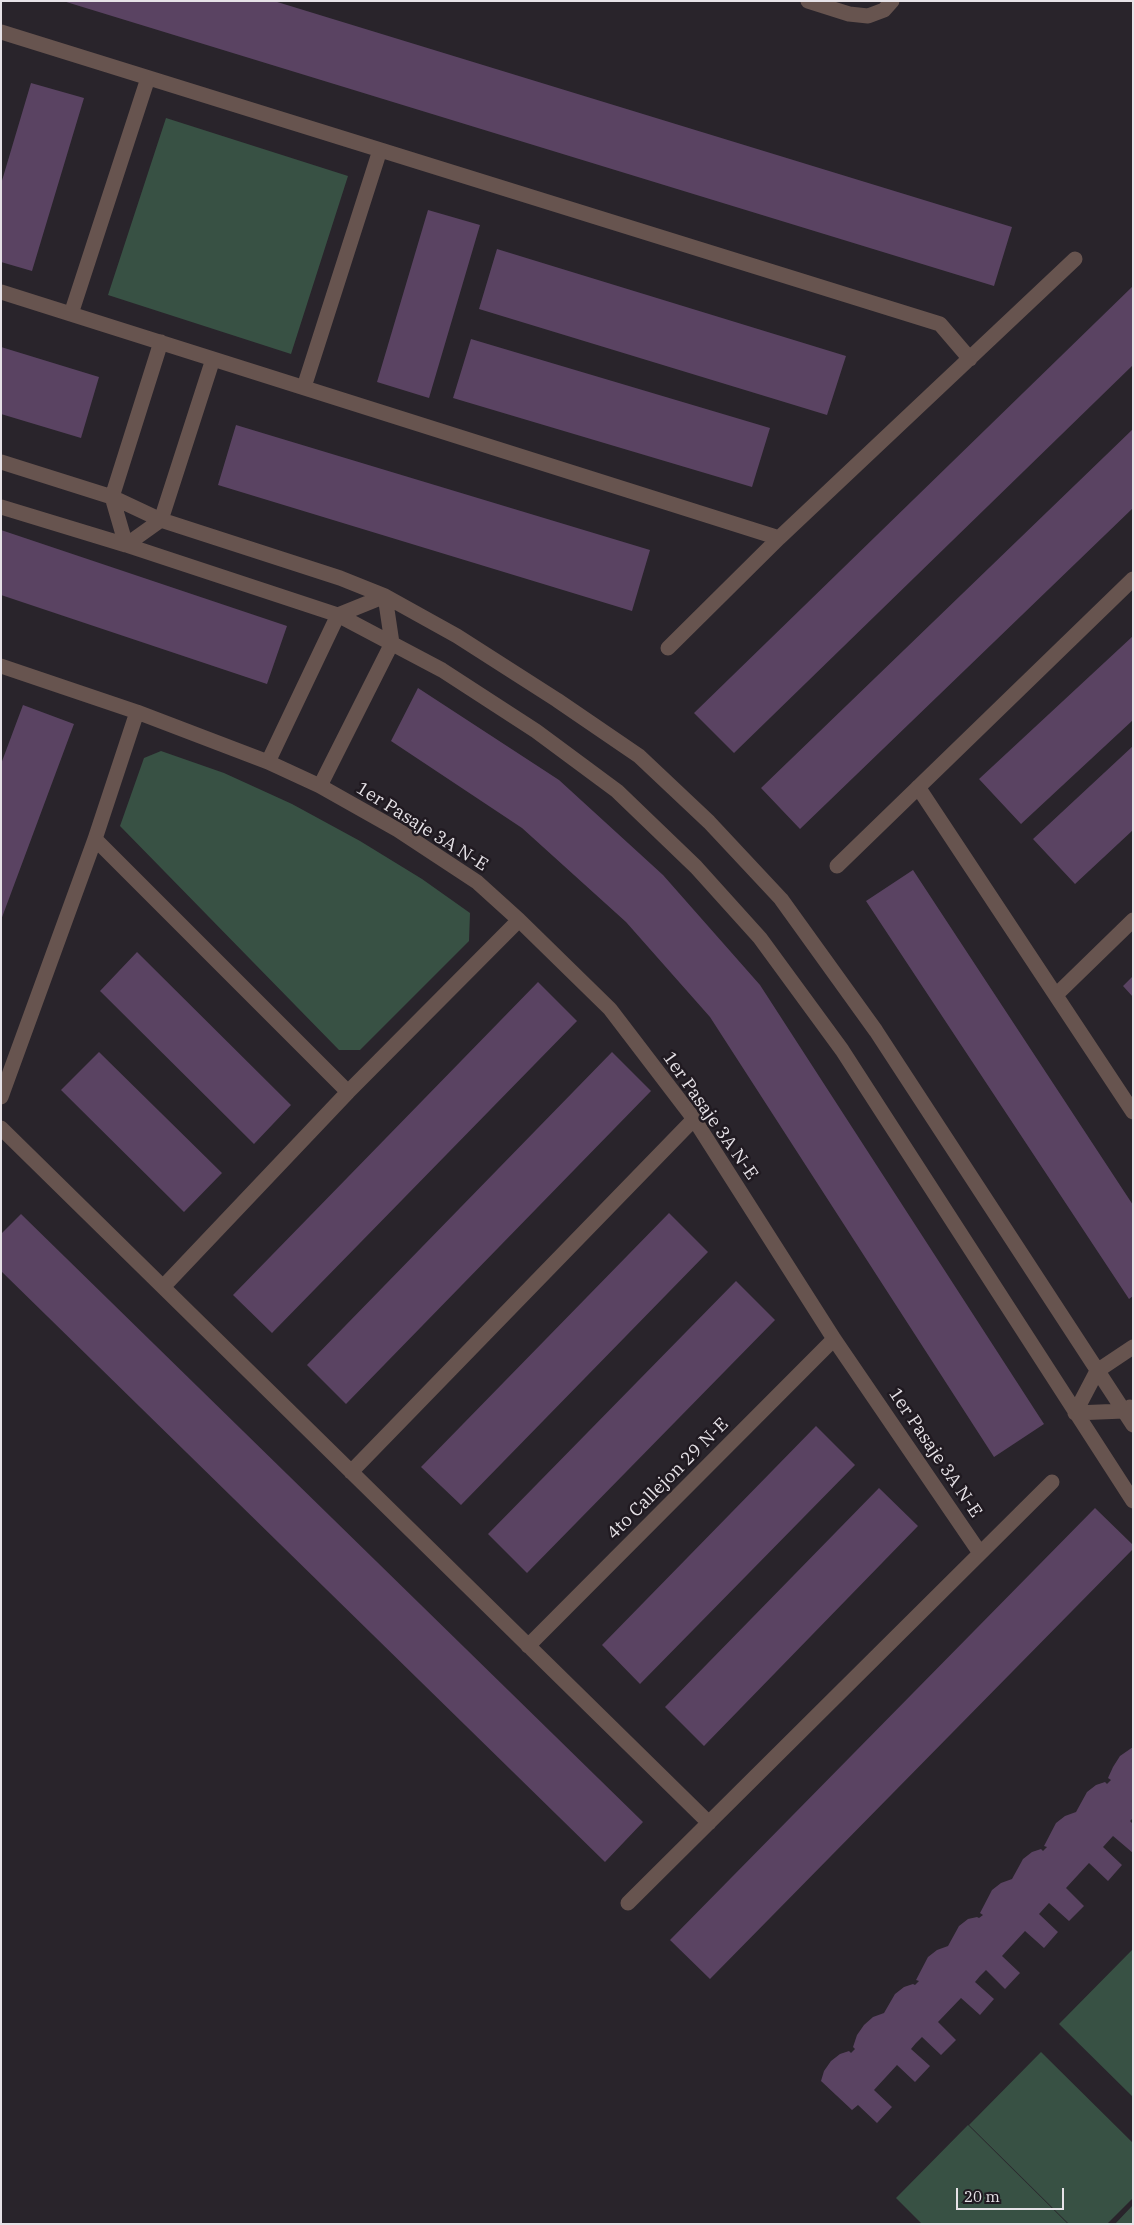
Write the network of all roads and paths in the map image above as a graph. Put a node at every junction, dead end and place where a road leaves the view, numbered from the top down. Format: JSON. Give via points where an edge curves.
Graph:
{"nodes":[{"id":1,"x":808,"y":1,"type":"edge"},
{"id":2,"x":892,"y":1,"type":"edge"},
{"id":3,"x":1,"y":32,"type":"edge"},
{"id":4,"x":148,"y":78,"type":"junction"},
{"id":5,"x":380,"y":150,"type":"junction"},
{"id":6,"x":1075,"y":259,"type":"dead end"},
{"id":7,"x":1,"y":292,"type":"edge"},
{"id":8,"x":71,"y":314,"type":"junction"},
{"id":9,"x":161,"y":342,"type":"junction"},
{"id":10,"x":213,"y":358,"type":"junction"},
{"id":11,"x":970,"y":359,"type":"junction"},
{"id":12,"x":304,"y":387,"type":"junction"},
{"id":13,"x":1,"y":462,"type":"edge"},
{"id":14,"x":112,"y":496,"type":"junction"},
{"id":15,"x":1,"y":507,"type":"edge"},
{"id":16,"x":162,"y":520,"type":"junction"},
{"id":17,"x":779,"y":538,"type":"junction"},
{"id":18,"x":126,"y":545,"type":"junction"},
{"id":19,"x":1133,"y":579,"type":"edge"},
{"id":20,"x":385,"y":596,"type":"junction"},
{"id":21,"x":338,"y":616,"type":"junction"},
{"id":22,"x":392,"y":643,"type":"junction"},
{"id":23,"x":668,"y":648,"type":"dead end"},
{"id":24,"x":1,"y":666,"type":"edge"},
{"id":25,"x":137,"y":712,"type":"junction"},
{"id":26,"x":268,"y":762,"type":"junction"},
{"id":27,"x":320,"y":786,"type":"junction"},
{"id":28,"x":918,"y":787,"type":"junction"},
{"id":29,"x":95,"y":839,"type":"junction"},
{"id":30,"x":837,"y":866,"type":"dead end"},
{"id":31,"x":519,"y":920,"type":"junction"},
{"id":32,"x":1133,"y":920,"type":"edge"},
{"id":33,"x":1056,"y":995,"type":"junction"},
{"id":34,"x":348,"y":1092,"type":"junction"},
{"id":35,"x":1,"y":1097,"type":"edge"},
{"id":36,"x":1133,"y":1112,"type":"edge"},
{"id":37,"x":694,"y":1119,"type":"junction"},
{"id":38,"x":1,"y":1128,"type":"edge"},
{"id":39,"x":163,"y":1287,"type":"junction"},
{"id":40,"x":834,"y":1340,"type":"junction"},
{"id":41,"x":1133,"y":1347,"type":"edge"},
{"id":42,"x":1097,"y":1371,"type":"junction"},
{"id":43,"x":1128,"y":1408,"type":"edge"},
{"id":44,"x":1075,"y":1413,"type":"junction"},
{"id":45,"x":1133,"y":1424,"type":"edge"},
{"id":46,"x":351,"y":1472,"type":"junction"},
{"id":47,"x":1052,"y":1482,"type":"dead end"},
{"id":48,"x":1133,"y":1501,"type":"edge"},
{"id":49,"x":980,"y":1553,"type":"junction"},
{"id":50,"x":528,"y":1646,"type":"junction"},
{"id":51,"x":709,"y":1823,"type":"junction"},
{"id":52,"x":628,"y":1903,"type":"dead end"}],
"edges":[{"from":1,"to":2,"type":"street","via":[[868,16],[884,10]]},
{"from":3,"to":4,"type":"street"},
{"from":4,"to":5,"type":"street"},
{"from":4,"to":8,"type":"street"},
{"from":5,"to":11,"type":"street","via":[[940,324]]},
{"from":5,"to":12,"type":"street"},
{"from":6,"to":11,"type":"street"},
{"from":7,"to":8,"type":"street"},
{"from":8,"to":9,"type":"street"},
{"from":9,"to":10,"type":"street"},
{"from":9,"to":14,"type":"street"},
{"from":10,"to":12,"type":"street"},
{"from":10,"to":16,"type":"street"},
{"from":11,"to":17,"type":"street"},
{"from":12,"to":17,"type":"street"},
{"from":13,"to":14,"type":"street"},
{"from":14,"to":16,"type":"street"},
{"from":14,"to":18,"type":"street"},
{"from":15,"to":18,"type":"street"},
{"from":16,"to":18,"type":"street"},
{"from":16,"to":20,"type":"street","via":[[340,578]]},
{"from":17,"to":23,"type":"street"},
{"from":18,"to":21,"type":"street"},
{"from":19,"to":28,"type":"street"},
{"from":20,"to":21,"type":"street"},
{"from":20,"to":22,"type":"street"},
{"from":20,"to":42,"type":"street","via":[[465,641],[638,756],[709,822],[781,899],[876,1031]]},
{"from":21,"to":22,"type":"street"},
{"from":21,"to":26,"type":"street"},
{"from":22,"to":27,"type":"street"},
{"from":22,"to":44,"type":"street","via":[[442,670],[536,731],[618,791],[696,867],[760,938],[842,1050]]},
{"from":24,"to":25,"type":"street","name":"1er Pasaje 3A N-E"},
{"from":25,"to":26,"type":"street","name":"1er Pasaje 3A N-E"},
{"from":25,"to":29,"type":"street"},
{"from":26,"to":27,"type":"street","name":"1er Pasaje 3A N-E"},
{"from":27,"to":31,"type":"street","name":"1er Pasaje 3A N-E","via":[[398,830],[477,882]]},
{"from":28,"to":30,"type":"street"},
{"from":28,"to":33,"type":"street"},
{"from":29,"to":34,"type":"street"},
{"from":29,"to":35,"type":"street"},
{"from":31,"to":34,"type":"street"},
{"from":31,"to":37,"type":"street","name":"1er Pasaje 3A N-E","via":[[610,1009]]},
{"from":32,"to":33,"type":"street"},
{"from":33,"to":36,"type":"street"},
{"from":34,"to":39,"type":"street"},
{"from":37,"to":40,"type":"street","name":"1er Pasaje 3A N-E"},
{"from":37,"to":46,"type":"street"},
{"from":38,"to":39,"type":"street"},
{"from":39,"to":46,"type":"street"},
{"from":40,"to":49,"type":"street","name":"1er Pasaje 3A N-E"},
{"from":40,"to":50,"type":"street","name":"4to Callejon 29 N-E"},
{"from":41,"to":42,"type":"street"},
{"from":42,"to":43,"type":"street"},
{"from":42,"to":44,"type":"street"},
{"from":43,"to":44,"type":"street"},
{"from":43,"to":45,"type":"street"},
{"from":44,"to":48,"type":"street"},
{"from":46,"to":50,"type":"street"},
{"from":47,"to":49,"type":"street"},
{"from":49,"to":51,"type":"street"},
{"from":50,"to":51,"type":"street"},
{"from":51,"to":52,"type":"street"}]}
